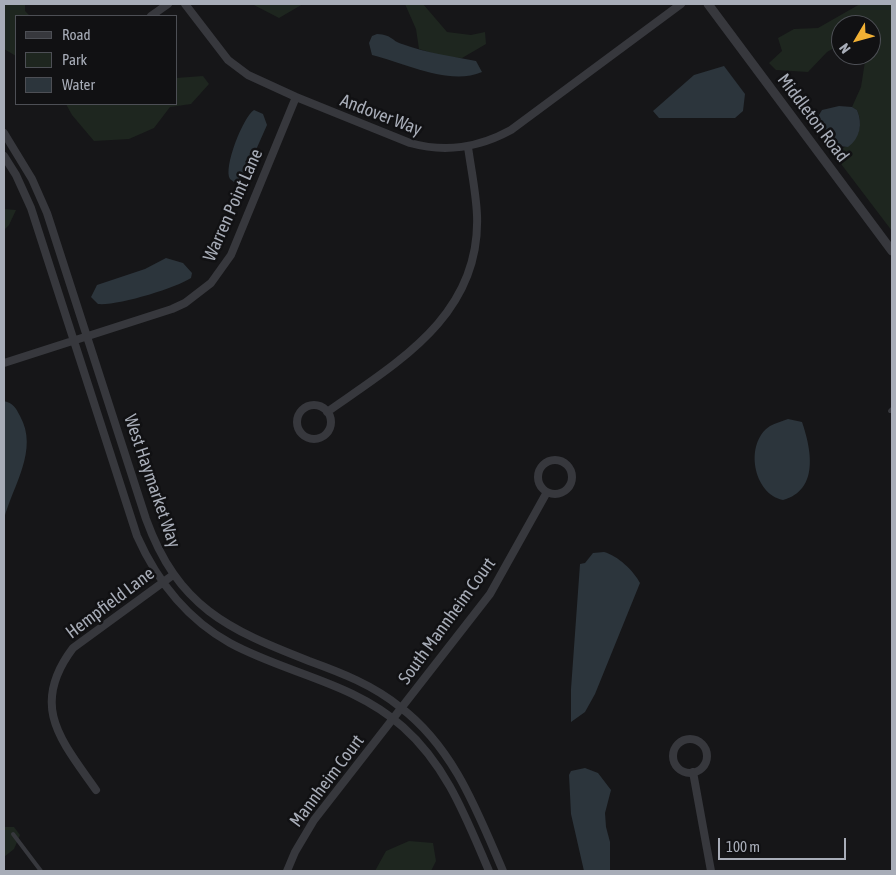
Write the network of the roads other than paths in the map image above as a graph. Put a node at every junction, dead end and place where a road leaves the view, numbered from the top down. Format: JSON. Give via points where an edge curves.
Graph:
{"nodes":[{"id":1,"x":168,"y":4,"type":"edge"},
{"id":2,"x":185,"y":4,"type":"edge"},
{"id":3,"x":681,"y":4,"type":"edge"},
{"id":4,"x":708,"y":4,"type":"edge"},
{"id":5,"x":153,"y":15,"type":"edge"},
{"id":6,"x":296,"y":97,"type":"junction"},
{"id":7,"x":4,"y":133,"type":"edge"},
{"id":8,"x":468,"y":147,"type":"junction"},
{"id":9,"x":4,"y":156,"type":"edge"},
{"id":10,"x":892,"y":251,"type":"edge"},
{"id":11,"x":88,"y":336,"type":"junction"},
{"id":12,"x":75,"y":340,"type":"junction"},
{"id":13,"x":4,"y":363,"type":"edge"},
{"id":14,"x":327,"y":412,"type":"junction"},
{"id":15,"x":547,"y":492,"type":"junction"},
{"id":16,"x":173,"y":574,"type":"junction"},
{"id":17,"x":162,"y":582,"type":"junction"},
{"id":18,"x":398,"y":713,"type":"junction"},
{"id":19,"x":693,"y":772,"type":"junction"},
{"id":20,"x":96,"y":790,"type":"dead end"},
{"id":21,"x":13,"y":834,"type":"dead end"},
{"id":22,"x":41,"y":871,"type":"edge"},
{"id":23,"x":287,"y":871,"type":"edge"},
{"id":24,"x":489,"y":871,"type":"edge"},
{"id":25,"x":503,"y":871,"type":"edge"},
{"id":26,"x":711,"y":871,"type":"edge"}],
"edges":[{"from":1,"to":5,"type":"street"},
{"from":2,"to":6,"type":"street","name":"Andover Way","via":[[228,60]]},
{"from":3,"to":8,"type":"street","name":"Andover Way","via":[[522,122],[499,136]]},
{"from":4,"to":10,"type":"street","name":"Middleton Road"},
{"from":6,"to":8,"type":"street","name":"Andover Way","via":[[410,143],[436,149]]},
{"from":6,"to":11,"type":"street","name":"Warren Point Lane","via":[[231,255],[211,283],[172,309]]},
{"from":7,"to":11,"type":"street","name":"West Haymarket Way","via":[[29,172],[40,197]]},
{"from":8,"to":14,"type":"street","via":[[475,190],[476,232],[469,268],[456,300],[439,325],[411,352]]},
{"from":9,"to":12,"type":"street","name":"West Haymarket Way","via":[[31,208]]},
{"from":11,"to":12,"type":"street","name":"Warren Point Lane"},
{"from":11,"to":16,"type":"street","name":"West Haymarket Way","via":[[146,518]]},
{"from":12,"to":13,"type":"street","name":"Warren Point Lane"},
{"from":12,"to":17,"type":"street","name":"West Haymarket Way","via":[[137,536]]},
{"from":14,"to":14,"type":"street","via":[[318,406],[306,407],[298,416],[300,432],[310,439],[325,435],[330,427]]},
{"from":15,"to":15,"type":"street","via":[[557,494],[570,486],[571,471],[560,460],[549,461],[540,468],[539,484]]},
{"from":15,"to":18,"type":"street","name":"South Mannheim Court","via":[[490,594]]},
{"from":16,"to":17,"type":"street","name":"Hempfield Lane"},
{"from":16,"to":18,"type":"street","name":"West Haymarket Way","via":[[204,608],[238,631],[355,679]]},
{"from":17,"to":18,"type":"street","name":"West Haymarket Way","via":[[190,613],[231,643]]},
{"from":17,"to":20,"type":"street","name":"Hempfield Lane","via":[[74,648],[64,660],[53,685],[52,717],[56,731]]},
{"from":18,"to":23,"type":"street","name":"Mannheim Court","via":[[314,820]]},
{"from":18,"to":24,"type":"street","name":"West Haymarket Way","via":[[444,775]]},
{"from":18,"to":25,"type":"street","name":"West Haymarket Way","via":[[423,728],[451,762]]},
{"from":19,"to":19,"type":"street","via":[[700,769],[707,754],[703,745],[688,739],[679,742],[673,758],[683,771]]},
{"from":19,"to":26,"type":"street"},
{"from":21,"to":22,"type":"lane"}]}
